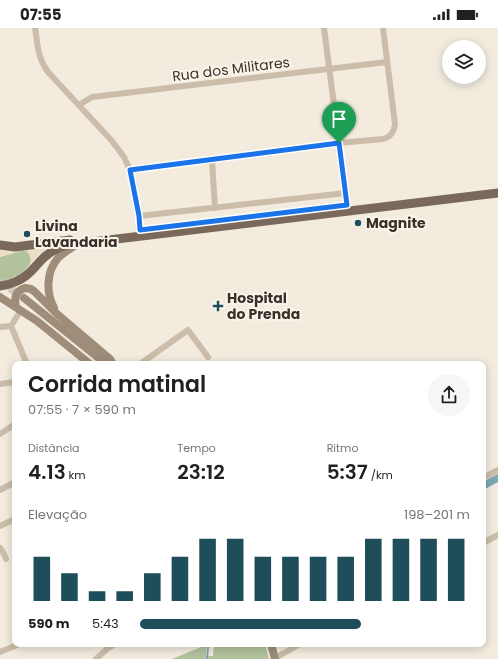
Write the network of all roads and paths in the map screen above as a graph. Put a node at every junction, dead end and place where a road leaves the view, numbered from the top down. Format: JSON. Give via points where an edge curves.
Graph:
{"nodes":[{"id":1,"x":35,"y":28,"type":"edge"},
{"id":2,"x":324,"y":28,"type":"edge"},
{"id":3,"x":383,"y":28,"type":"edge"},
{"id":4,"x":387,"y":62,"type":"junction"},
{"id":5,"x":330,"y":69,"type":"junction"},
{"id":6,"x":79,"y":105,"type":"junction"},
{"id":7,"x":339,"y":143,"type":"junction"},
{"id":8,"x":212,"y":160,"type":"junction"},
{"id":9,"x":130,"y":170,"type":"junction"},
{"id":10,"x":498,"y":187,"type":"edge"},
{"id":11,"x":346,"y":193,"type":"junction"},
{"id":12,"x":498,"y":193,"type":"edge"},
{"id":13,"x":347,"y":205,"type":"junction"},
{"id":14,"x":215,"y":208,"type":"junction"},
{"id":15,"x":139,"y":216,"type":"junction"},
{"id":16,"x":140,"y":230,"type":"junction"},
{"id":17,"x":0,"y":241,"type":"edge"},
{"id":18,"x":78,"y":243,"type":"junction"},
{"id":19,"x":0,"y":245,"type":"edge"},
{"id":20,"x":34,"y":245,"type":"junction"},
{"id":21,"x":0,"y":286,"type":"edge"},
{"id":22,"x":0,"y":297,"type":"edge"},
{"id":23,"x":21,"y":304,"type":"junction"},
{"id":24,"x":57,"y":314,"type":"junction"},
{"id":25,"x":11,"y":326,"type":"junction"},
{"id":26,"x":0,"y":327,"type":"edge"},
{"id":27,"x":208,"y":357,"type":"dead end"},
{"id":28,"x":26,"y":361,"type":"edge"},
{"id":29,"x":86,"y":361,"type":"edge"},
{"id":30,"x":95,"y":361,"type":"edge"},
{"id":31,"x":102,"y":361,"type":"edge"},
{"id":32,"x":111,"y":361,"type":"edge"},
{"id":33,"x":144,"y":361,"type":"edge"},
{"id":34,"x":12,"y":382,"type":"edge"},
{"id":35,"x":0,"y":384,"type":"edge"},
{"id":36,"x":12,"y":426,"type":"edge"},
{"id":37,"x":0,"y":434,"type":"edge"},
{"id":38,"x":498,"y":470,"type":"edge"},
{"id":39,"x":486,"y":476,"type":"edge"},
{"id":40,"x":12,"y":484,"type":"edge"},
{"id":41,"x":0,"y":490,"type":"edge"},
{"id":42,"x":12,"y":520,"type":"edge"},
{"id":43,"x":0,"y":526,"type":"edge"},
{"id":44,"x":498,"y":535,"type":"edge"},
{"id":45,"x":486,"y":541,"type":"edge"},
{"id":46,"x":0,"y":548,"type":"edge"},
{"id":47,"x":6,"y":559,"type":"dead end"},
{"id":48,"x":12,"y":647,"type":"edge"},
{"id":49,"x":110,"y":647,"type":"edge"},
{"id":50,"x":272,"y":647,"type":"edge"},
{"id":51,"x":295,"y":647,"type":"edge"},
{"id":52,"x":0,"y":652,"type":"edge"},
{"id":53,"x":275,"y":658,"type":"edge"},
{"id":54,"x":96,"y":659,"type":"edge"}],
"edges":[{"from":1,"to":6,"type":"street","via":[[43,65]]},
{"from":2,"to":5,"type":"street"},
{"from":3,"to":4,"type":"street"},
{"from":4,"to":5,"type":"street","name":"Rua dos Militares"},
{"from":4,"to":7,"type":"street","via":[[395,124],[393,132],[386,138]]},
{"from":5,"to":6,"type":"street","name":"Rua dos Militares","via":[[92,97]]},
{"from":5,"to":7,"type":"street"},
{"from":6,"to":9,"type":"street","via":[[112,141]]},
{"from":7,"to":8,"type":"street"},
{"from":7,"to":11,"type":"street"},
{"from":8,"to":9,"type":"street"},
{"from":8,"to":14,"type":"street"},
{"from":9,"to":15,"type":"street"},
{"from":10,"to":13,"type":"main road"},
{"from":11,"to":13,"type":"street"},
{"from":11,"to":14,"type":"street"},
{"from":12,"to":18,"type":"main road"},
{"from":13,"to":16,"type":"main road"},
{"from":14,"to":15,"type":"street"},
{"from":15,"to":16,"type":"street"},
{"from":16,"to":20,"type":"main road"},
{"from":17,"to":20,"type":"street"},
{"from":18,"to":21,"type":"main road","via":[[54,250],[28,274],[11,284]]},
{"from":18,"to":24,"type":"main road","via":[[58,259],[50,274],[49,295]]},
{"from":19,"to":20,"type":"main road"},
{"from":22,"to":23,"type":"main road"},
{"from":23,"to":24,"type":"main road","via":[[14,299],[16,294],[28,288]]},
{"from":23,"to":25,"type":"street"},
{"from":23,"to":29,"type":"main road","via":[[37,321]]},
{"from":23,"to":30,"type":"main road"},
{"from":23,"to":31,"type":"main road"},
{"from":24,"to":32,"type":"main road"},
{"from":25,"to":26,"type":"street"},
{"from":25,"to":28,"type":"street"},
{"from":27,"to":33,"type":"street","via":[[188,330]]},
{"from":34,"to":35,"type":"street"},
{"from":36,"to":37,"type":"street"},
{"from":38,"to":39,"type":"street"},
{"from":40,"to":41,"type":"street"},
{"from":42,"to":43,"type":"street"},
{"from":44,"to":45,"type":"street"},
{"from":46,"to":47,"type":"street"},
{"from":48,"to":52,"type":"street"},
{"from":49,"to":54,"type":"street"},
{"from":50,"to":53,"type":"main road"},
{"from":51,"to":53,"type":"street"}]}
